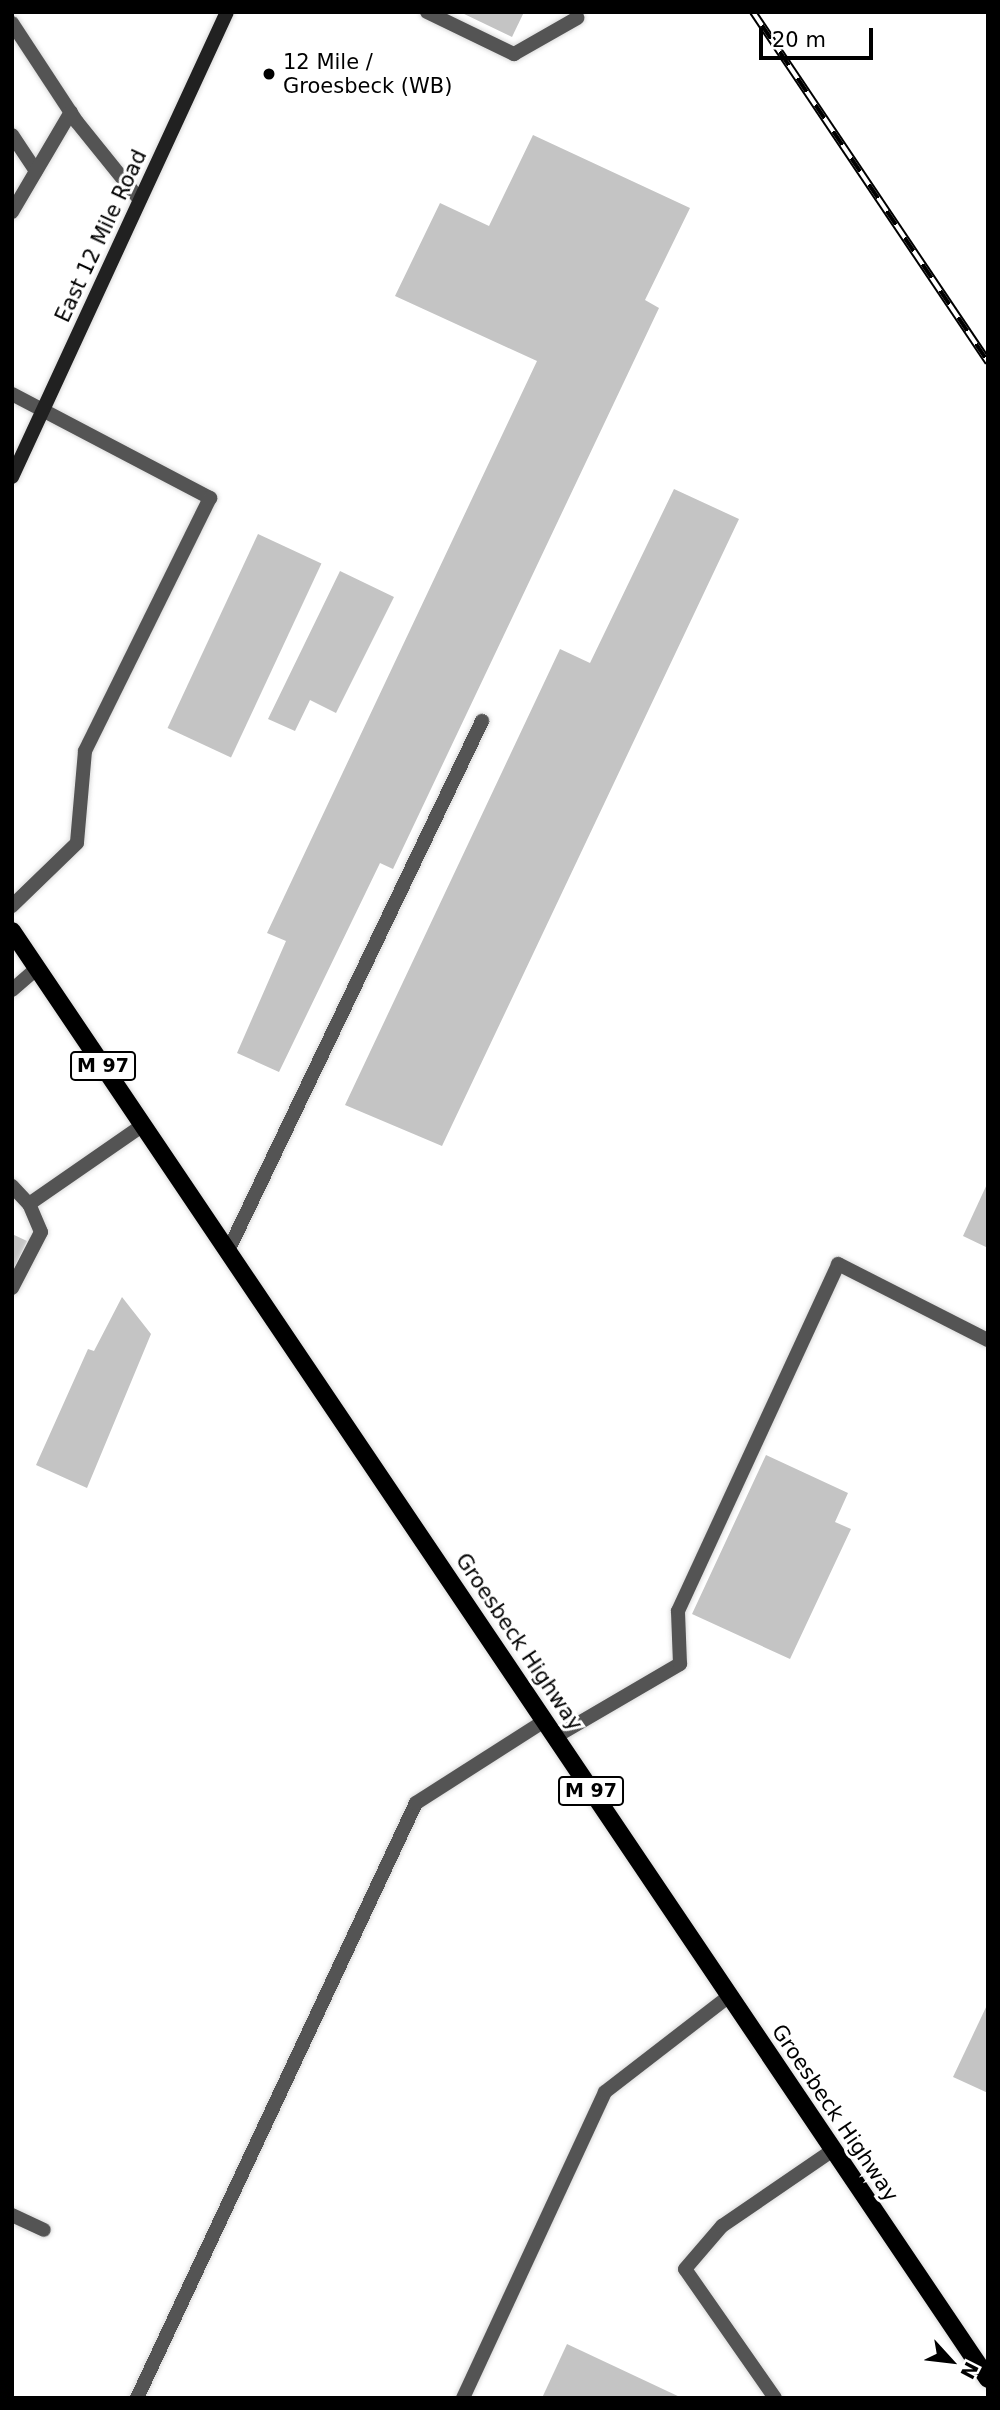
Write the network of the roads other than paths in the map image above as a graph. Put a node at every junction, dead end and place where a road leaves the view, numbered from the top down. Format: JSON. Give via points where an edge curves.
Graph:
{"nodes":[{"id":1,"x":227,"y":12,"type":"edge"},
{"id":2,"x":427,"y":12,"type":"edge"},
{"id":3,"x":577,"y":18,"type":"dead end"},
{"id":4,"x":12,"y":23,"type":"edge"},
{"id":5,"x":71,"y":112,"type":"junction"},
{"id":6,"x":12,"y":135,"type":"edge"},
{"id":7,"x":36,"y":171,"type":"junction"},
{"id":8,"x":140,"y":200,"type":"junction"},
{"id":9,"x":12,"y":212,"type":"edge"},
{"id":10,"x":12,"y":394,"type":"edge"},
{"id":11,"x":43,"y":411,"type":"junction"},
{"id":12,"x":12,"y":477,"type":"edge"},
{"id":13,"x":482,"y":721,"type":"dead end"},
{"id":14,"x":12,"y":906,"type":"edge"},
{"id":15,"x":12,"y":930,"type":"edge"},
{"id":16,"x":37,"y":968,"type":"junction"},
{"id":17,"x":12,"y":990,"type":"edge"},
{"id":18,"x":143,"y":1125,"type":"junction"},
{"id":19,"x":12,"y":1186,"type":"edge"},
{"id":20,"x":29,"y":1204,"type":"junction"},
{"id":21,"x":228,"y":1251,"type":"junction"},
{"id":22,"x":12,"y":1288,"type":"edge"},
{"id":23,"x":988,"y":1340,"type":"edge"},
{"id":24,"x":544,"y":1721,"type":"junction"},
{"id":25,"x":555,"y":1737,"type":"junction"},
{"id":26,"x":729,"y":1996,"type":"junction"},
{"id":27,"x":833,"y":2150,"type":"junction"},
{"id":28,"x":12,"y":2214,"type":"edge"},
{"id":29,"x":44,"y":2230,"type":"dead end"},
{"id":30,"x":988,"y":2379,"type":"edge"},
{"id":31,"x":136,"y":2398,"type":"edge"},
{"id":32,"x":463,"y":2398,"type":"edge"},
{"id":33,"x":775,"y":2398,"type":"edge"}],
"edges":[{"from":1,"to":8,"type":"main road","name":"East 12 Mile Road"},
{"from":2,"to":3,"type":"lane","via":[[514,54]]},
{"from":4,"to":5,"type":"lane"},
{"from":5,"to":7,"type":"lane"},
{"from":5,"to":8,"type":"lane"},
{"from":6,"to":7,"type":"lane"},
{"from":7,"to":9,"type":"lane"},
{"from":8,"to":11,"type":"main road","name":"East 12 Mile Road"},
{"from":10,"to":11,"type":"lane"},
{"from":11,"to":12,"type":"main road","name":"East 12 Mile Road"},
{"from":11,"to":14,"type":"lane","via":[[210,498],[85,751],[77,843]]},
{"from":13,"to":21,"type":"lane"},
{"from":15,"to":16,"type":"main road","name":"Groesbeck Highway","number":"M 97"},
{"from":16,"to":17,"type":"lane"},
{"from":16,"to":18,"type":"main road","name":"Groesbeck Highway","number":"M 97"},
{"from":18,"to":20,"type":"lane"},
{"from":18,"to":21,"type":"main road","name":"Groesbeck Highway","number":"M 97"},
{"from":19,"to":20,"type":"lane"},
{"from":20,"to":22,"type":"lane","via":[[41,1232]]},
{"from":21,"to":24,"type":"main road","name":"Groesbeck Highway","number":"M 97"},
{"from":23,"to":25,"type":"lane","via":[[838,1264],[678,1611],[680,1664]]},
{"from":24,"to":25,"type":"main road","name":"Groesbeck Highway","number":"M 97"},
{"from":24,"to":31,"type":"lane","via":[[416,1803]]},
{"from":25,"to":26,"type":"main road","name":"Groesbeck Highway","number":"M 97"},
{"from":26,"to":27,"type":"main road","name":"Groesbeck Highway","number":"M 97"},
{"from":26,"to":32,"type":"lane","via":[[605,2092]]},
{"from":27,"to":30,"type":"main road","name":"Groesbeck Highway","number":"M 97"},
{"from":27,"to":33,"type":"lane","via":[[722,2226],[685,2269]]},
{"from":28,"to":29,"type":"lane"}]}
